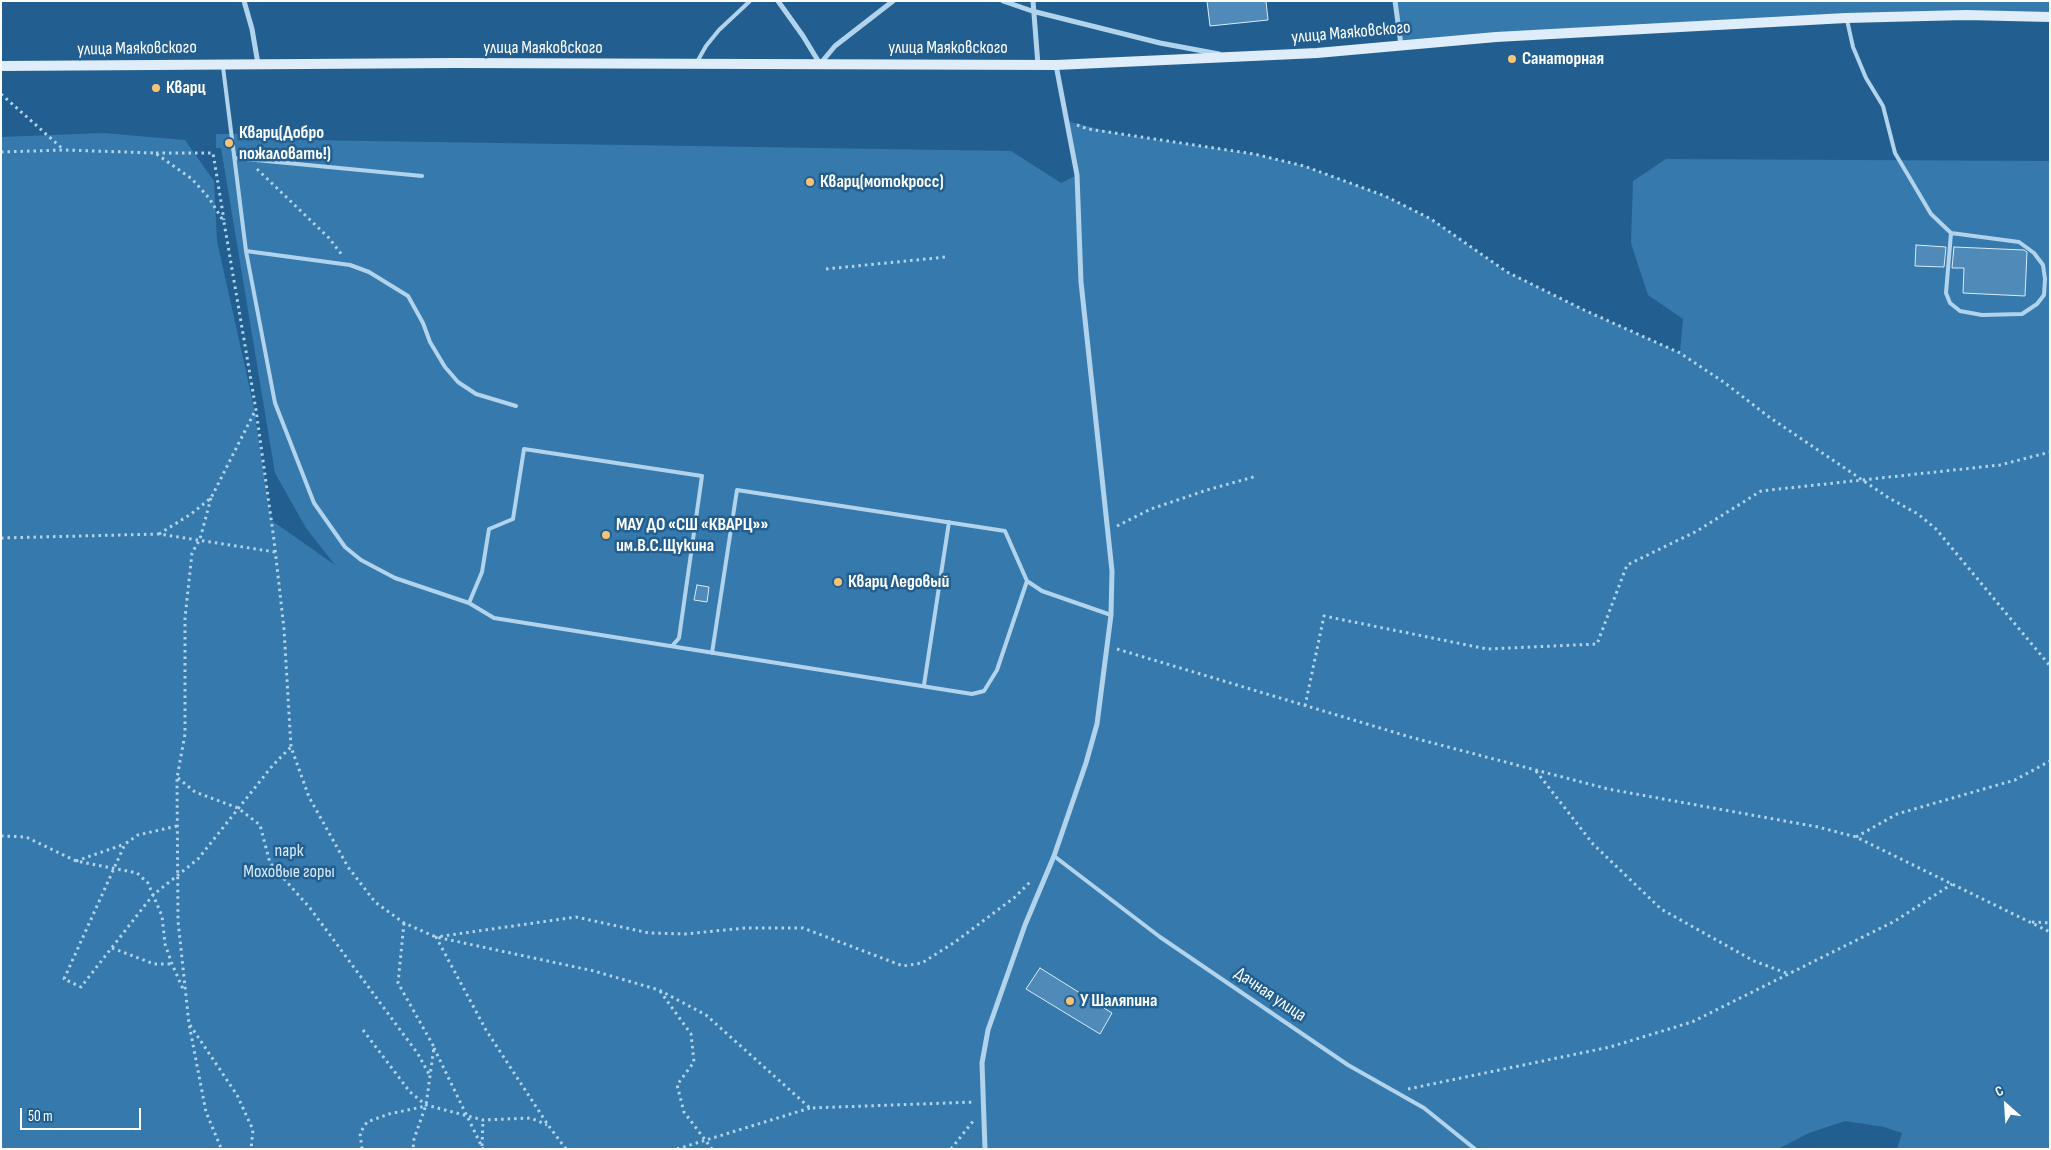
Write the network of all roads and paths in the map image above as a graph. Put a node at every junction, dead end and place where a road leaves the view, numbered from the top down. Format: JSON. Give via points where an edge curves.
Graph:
{"nodes":[{"id":1,"x":244,"y":1,"type":"edge"},
{"id":2,"x":750,"y":1,"type":"edge"},
{"id":3,"x":778,"y":1,"type":"edge"},
{"id":4,"x":894,"y":1,"type":"edge"},
{"id":5,"x":1003,"y":1,"type":"edge"},
{"id":6,"x":1032,"y":1,"type":"edge"},
{"id":7,"x":1395,"y":1,"type":"edge"},
{"id":8,"x":1032,"y":11,"type":"junction"},
{"id":9,"x":2050,"y":17,"type":"edge"},
{"id":10,"x":1846,"y":18,"type":"junction"},
{"id":11,"x":1401,"y":46,"type":"junction"},
{"id":12,"x":1240,"y":57,"type":"junction"},
{"id":13,"x":223,"y":64,"type":"junction"},
{"id":14,"x":258,"y":64,"type":"junction"},
{"id":15,"x":696,"y":64,"type":"junction"},
{"id":16,"x":820,"y":64,"type":"junction"},
{"id":17,"x":1038,"y":65,"type":"junction"},
{"id":18,"x":1056,"y":65,"type":"junction"},
{"id":19,"x":1,"y":66,"type":"edge"},
{"id":20,"x":1,"y":94,"type":"edge"},
{"id":21,"x":1067,"y":121,"type":"junction"},
{"id":22,"x":64,"y":150,"type":"junction"},
{"id":23,"x":1,"y":152,"type":"edge"},
{"id":24,"x":155,"y":153,"type":"junction"},
{"id":25,"x":235,"y":158,"type":"junction"},
{"id":26,"x":246,"y":160,"type":"junction"},
{"id":27,"x":422,"y":176,"type":"dead end"},
{"id":28,"x":224,"y":222,"type":"junction"},
{"id":29,"x":1951,"y":232,"type":"junction"},
{"id":30,"x":246,"y":251,"type":"junction"},
{"id":31,"x":946,"y":257,"type":"dead end"},
{"id":32,"x":350,"y":265,"type":"junction"},
{"id":33,"x":826,"y":269,"type":"dead end"},
{"id":34,"x":516,"y":406,"type":"dead end"},
{"id":35,"x":256,"y":410,"type":"junction"},
{"id":36,"x":2050,"y":452,"type":"edge"},
{"id":37,"x":1257,"y":476,"type":"dead end"},
{"id":38,"x":1863,"y":480,"type":"junction"},
{"id":39,"x":211,"y":498,"type":"junction"},
{"id":40,"x":949,"y":522,"type":"junction"},
{"id":41,"x":1107,"y":531,"type":"junction"},
{"id":42,"x":158,"y":534,"type":"junction"},
{"id":43,"x":1,"y":538,"type":"edge"},
{"id":44,"x":200,"y":539,"type":"junction"},
{"id":45,"x":275,"y":552,"type":"junction"},
{"id":46,"x":1027,"y":581,"type":"junction"},
{"id":47,"x":469,"y":603,"type":"junction"},
{"id":48,"x":1111,"y":615,"type":"junction"},
{"id":49,"x":673,"y":644,"type":"junction"},
{"id":50,"x":1108,"y":646,"type":"junction"},
{"id":51,"x":712,"y":653,"type":"junction"},
{"id":52,"x":2050,"y":666,"type":"edge"},
{"id":53,"x":924,"y":685,"type":"junction"},
{"id":54,"x":1305,"y":706,"type":"junction"},
{"id":55,"x":291,"y":747,"type":"junction"},
{"id":56,"x":2050,"y":761,"type":"edge"},
{"id":57,"x":1536,"y":770,"type":"junction"},
{"id":58,"x":177,"y":778,"type":"junction"},
{"id":59,"x":238,"y":808,"type":"junction"},
{"id":60,"x":177,"y":826,"type":"junction"},
{"id":61,"x":1,"y":836,"type":"edge"},
{"id":62,"x":1856,"y":837,"type":"junction"},
{"id":63,"x":125,"y":844,"type":"junction"},
{"id":64,"x":1054,"y":856,"type":"junction"},
{"id":65,"x":76,"y":861,"type":"junction"},
{"id":66,"x":113,"y":869,"type":"junction"},
{"id":67,"x":177,"y":877,"type":"junction"},
{"id":68,"x":1035,"y":877,"type":"dead end"},
{"id":69,"x":1952,"y":884,"type":"junction"},
{"id":70,"x":153,"y":895,"type":"junction"},
{"id":71,"x":2029,"y":922,"type":"junction"},
{"id":72,"x":404,"y":923,"type":"junction"},
{"id":73,"x":2050,"y":923,"type":"edge"},
{"id":74,"x":2050,"y":932,"type":"edge"},
{"id":75,"x":436,"y":937,"type":"junction"},
{"id":76,"x":112,"y":948,"type":"junction"},
{"id":77,"x":172,"y":964,"type":"junction"},
{"id":78,"x":1789,"y":974,"type":"junction"},
{"id":79,"x":659,"y":990,"type":"junction"},
{"id":80,"x":185,"y":992,"type":"junction"},
{"id":81,"x":189,"y":1024,"type":"junction"},
{"id":82,"x":363,"y":1030,"type":"dead end"},
{"id":83,"x":434,"y":1047,"type":"junction"},
{"id":84,"x":430,"y":1076,"type":"junction"},
{"id":85,"x":1395,"y":1091,"type":"junction"},
{"id":86,"x":983,"y":1104,"type":"junction"},
{"id":87,"x":426,"y":1106,"type":"junction"},
{"id":88,"x":810,"y":1108,"type":"junction"},
{"id":89,"x":467,"y":1116,"type":"junction"},
{"id":90,"x":483,"y":1120,"type":"junction"},
{"id":91,"x":548,"y":1125,"type":"junction"},
{"id":92,"x":706,"y":1140,"type":"junction"},
{"id":93,"x":483,"y":1148,"type":"edge"},
{"id":94,"x":221,"y":1149,"type":"edge"},
{"id":95,"x":251,"y":1149,"type":"edge"},
{"id":96,"x":362,"y":1149,"type":"edge"},
{"id":97,"x":413,"y":1149,"type":"edge"},
{"id":98,"x":566,"y":1149,"type":"edge"},
{"id":99,"x":677,"y":1149,"type":"edge"},
{"id":100,"x":712,"y":1149,"type":"edge"},
{"id":101,"x":951,"y":1149,"type":"edge"},
{"id":102,"x":985,"y":1149,"type":"edge"},
{"id":103,"x":1475,"y":1149,"type":"edge"}],
"edges":[{"from":1,"to":14,"type":"street"},
{"from":2,"to":15,"type":"lane","via":[[719,30]]},
{"from":3,"to":16,"type":"street"},
{"from":4,"to":16,"type":"street","via":[[834,46]]},
{"from":5,"to":8,"type":"street"},
{"from":6,"to":8,"type":"street"},
{"from":7,"to":11,"type":"street"},
{"from":8,"to":12,"type":"street","via":[[1160,43]]},
{"from":8,"to":17,"type":"street"},
{"from":9,"to":10,"type":"main road","name":"улица Маяковского"},
{"from":10,"to":11,"type":"main road","name":"улица Маяковского","via":[[1594,31]]},
{"from":10,"to":29,"type":"lane","via":[[1853,47],[1866,78],[1883,106],[1895,153],[1931,214]]},
{"from":11,"to":12,"type":"main road","name":"улица Маяковского"},
{"from":12,"to":18,"type":"main road","name":"улица Маяковского"},
{"from":13,"to":14,"type":"main road","name":"улица Маяковского"},
{"from":13,"to":19,"type":"main road","name":"улица Маяковского"},
{"from":13,"to":25,"type":"lane"},
{"from":14,"to":15,"type":"main road","name":"улица Маяковского"},
{"from":15,"to":16,"type":"main road","name":"улица Маяковского"},
{"from":16,"to":17,"type":"main road","name":"улица Маяковского"},
{"from":17,"to":18,"type":"main road","name":"улица Маяковского"},
{"from":18,"to":21,"type":"street"},
{"from":20,"to":22,"type":"path"},
{"from":21,"to":38,"type":"path","via":[[1088,130],[1254,154],[1304,166],[1385,196],[1431,218],[1507,272],[1680,353]]},
{"from":21,"to":41,"type":"street","via":[[1077,176],[1081,282]]},
{"from":22,"to":23,"type":"path"},
{"from":22,"to":24,"type":"path"},
{"from":24,"to":28,"type":"path","via":[[192,179]]},
{"from":24,"to":28,"type":"path","via":[[214,153]]},
{"from":25,"to":26,"type":"lane"},
{"from":25,"to":30,"type":"lane"},
{"from":26,"to":27,"type":"lane"},
{"from":26,"to":32,"type":"path","via":[[329,238]]},
{"from":28,"to":35,"type":"path"},
{"from":29,"to":29,"type":"lane","via":[[2019,242],[2028,248],[2044,265],[2044,295],[2038,304],[2022,314],[1982,315],[1960,311],[1950,304],[1946,293]]},
{"from":30,"to":32,"type":"lane"},
{"from":30,"to":47,"type":"lane","via":[[275,403],[308,492],[330,529],[361,560],[395,578]]},
{"from":31,"to":33,"type":"path"},
{"from":32,"to":34,"type":"lane","via":[[369,272],[408,296],[435,350],[458,382],[476,394]]},
{"from":35,"to":39,"type":"path"},
{"from":35,"to":45,"type":"path"},
{"from":36,"to":38,"type":"path","via":[[2000,465]]},
{"from":37,"to":41,"type":"path","via":[[1151,509]]},
{"from":38,"to":52,"type":"path","via":[[1936,529]]},
{"from":38,"to":54,"type":"path","via":[[1761,491],[1696,532],[1627,565],[1598,644],[1487,649],[1324,616]]},
{"from":39,"to":42,"type":"path"},
{"from":39,"to":44,"type":"path"},
{"from":40,"to":46,"type":"lane","via":[[1005,531]]},
{"from":40,"to":51,"type":"lane","via":[[737,490]]},
{"from":40,"to":53,"type":"lane"},
{"from":41,"to":48,"type":"street","via":[[1112,570]]},
{"from":42,"to":43,"type":"path"},
{"from":42,"to":44,"type":"path"},
{"from":44,"to":45,"type":"path"},
{"from":44,"to":58,"type":"path","via":[[192,553],[186,618],[185,734]]},
{"from":45,"to":55,"type":"path","via":[[284,629]]},
{"from":46,"to":48,"type":"lane","via":[[1042,591]]},
{"from":46,"to":53,"type":"lane","via":[[998,670],[984,691],[972,694]]},
{"from":47,"to":49,"type":"lane","via":[[494,618]]},
{"from":47,"to":49,"type":"lane","via":[[482,572],[489,529],[513,520],[524,450],[702,476],[679,638]]},
{"from":48,"to":50,"type":"street"},
{"from":49,"to":51,"type":"lane"},
{"from":50,"to":54,"type":"path"},
{"from":50,"to":64,"type":"street","via":[[1097,724]]},
{"from":51,"to":53,"type":"lane"},
{"from":54,"to":57,"type":"path"},
{"from":55,"to":59,"type":"path"},
{"from":55,"to":72,"type":"path","via":[[309,797],[348,868],[375,902]]},
{"from":56,"to":62,"type":"path","via":[[2016,780],[1897,814]]},
{"from":57,"to":62,"type":"path","via":[[1608,789],[1818,827]]},
{"from":57,"to":78,"type":"path","via":[[1593,844],[1661,910],[1754,961]]},
{"from":58,"to":59,"type":"path","via":[[195,792]]},
{"from":58,"to":60,"type":"path"},
{"from":59,"to":67,"type":"path","via":[[198,859]]},
{"from":59,"to":84,"type":"path","via":[[260,825],[270,863],[310,908],[418,1054]]},
{"from":60,"to":63,"type":"path","via":[[138,835]]},
{"from":60,"to":67,"type":"path"},
{"from":61,"to":65,"type":"path","via":[[26,837]]},
{"from":62,"to":69,"type":"path"},
{"from":63,"to":65,"type":"path"},
{"from":63,"to":66,"type":"path"},
{"from":64,"to":85,"type":"lane","name":"Дачная улица","via":[[1160,938],[1348,1065]]},
{"from":64,"to":86,"type":"street","via":[[1024,925],[988,1030],[982,1062]]},
{"from":65,"to":66,"type":"path"},
{"from":66,"to":70,"type":"path","via":[[137,874],[148,883]]},
{"from":66,"to":76,"type":"path","via":[[64,979],[81,987]]},
{"from":67,"to":70,"type":"path"},
{"from":67,"to":80,"type":"path"},
{"from":68,"to":75,"type":"path","via":[[1015,898],[955,942],[922,963],[903,966],[803,928],[649,933],[576,917]]},
{"from":69,"to":71,"type":"path"},
{"from":69,"to":78,"type":"path","via":[[1895,921]]},
{"from":70,"to":76,"type":"path"},
{"from":70,"to":77,"type":"path","via":[[162,916],[165,944]]},
{"from":71,"to":73,"type":"path"},
{"from":71,"to":74,"type":"path"},
{"from":72,"to":75,"type":"path"},
{"from":72,"to":83,"type":"path","via":[[398,984]]},
{"from":75,"to":79,"type":"path","via":[[594,971]]},
{"from":75,"to":91,"type":"path","via":[[486,1030]]},
{"from":76,"to":77,"type":"path","via":[[154,964]]},
{"from":77,"to":80,"type":"path"},
{"from":78,"to":85,"type":"path","via":[[1692,1022],[1610,1047]]},
{"from":79,"to":88,"type":"path","via":[[706,1015]]},
{"from":79,"to":92,"type":"path","via":[[691,1034],[694,1062],[677,1085],[684,1112]]},
{"from":80,"to":81,"type":"path"},
{"from":81,"to":94,"type":"path","via":[[206,1112]]},
{"from":81,"to":95,"type":"path","via":[[237,1095],[254,1130]]},
{"from":82,"to":87,"type":"path","via":[[410,1092]]},
{"from":83,"to":84,"type":"path"},
{"from":83,"to":89,"type":"path"},
{"from":84,"to":87,"type":"path"},
{"from":85,"to":103,"type":"lane","name":"Дачная улица","via":[[1424,1108]]},
{"from":86,"to":88,"type":"path"},
{"from":86,"to":101,"type":"path"},
{"from":86,"to":102,"type":"street"},
{"from":87,"to":89,"type":"path"},
{"from":87,"to":96,"type":"path","via":[[368,1122],[360,1133]]},
{"from":87,"to":97,"type":"path"},
{"from":88,"to":92,"type":"path"},
{"from":89,"to":90,"type":"path"},
{"from":89,"to":93,"type":"path"},
{"from":90,"to":91,"type":"path","via":[[532,1118]]},
{"from":90,"to":93,"type":"path"},
{"from":91,"to":98,"type":"path"},
{"from":92,"to":99,"type":"path"},
{"from":92,"to":100,"type":"path"}]}
